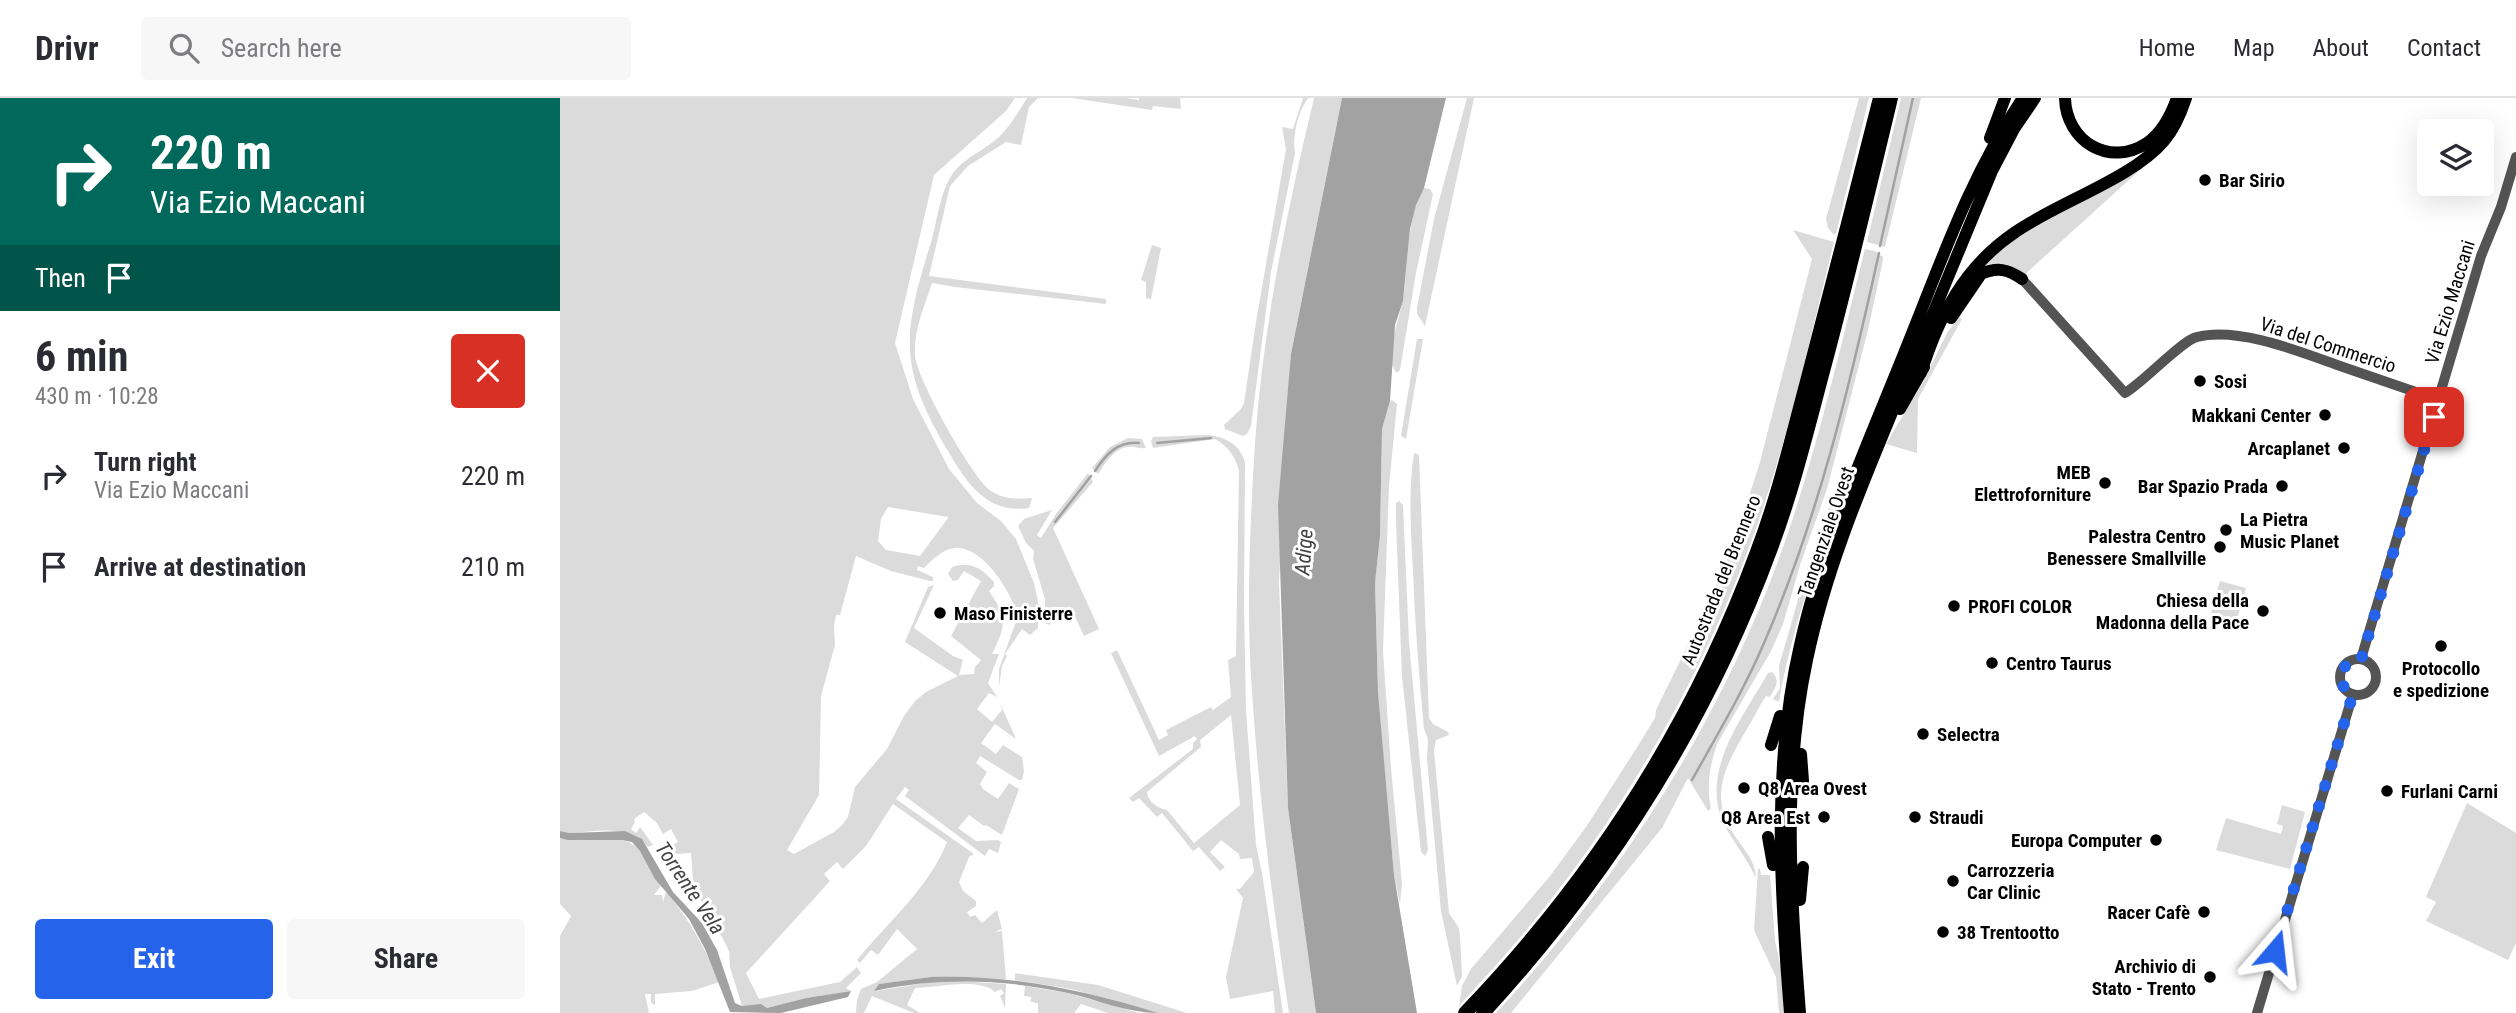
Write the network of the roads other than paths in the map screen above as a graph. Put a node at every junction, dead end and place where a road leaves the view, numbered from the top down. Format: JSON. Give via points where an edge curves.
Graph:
{"nodes":[{"id":1,"x":1880,"y":98,"type":"edge"},
{"id":2,"x":1891,"y":98,"type":"edge"},
{"id":3,"x":2006,"y":98,"type":"edge"},
{"id":4,"x":2023,"y":98,"type":"edge"},
{"id":5,"x":2035,"y":98,"type":"edge"},
{"id":6,"x":2065,"y":98,"type":"edge"},
{"id":7,"x":2177,"y":98,"type":"edge"},
{"id":8,"x":2186,"y":98,"type":"edge"},
{"id":9,"x":2516,"y":157,"type":"edge"},
{"id":10,"x":1979,"y":172,"type":"junction"},
{"id":11,"x":1851,"y":240,"type":"junction"},
{"id":12,"x":2022,"y":279,"type":"joint"},
{"id":13,"x":1921,"y":373,"type":"junction"},
{"id":14,"x":2439,"y":400,"type":"junction"},
{"id":15,"x":1882,"y":437,"type":"junction"},
{"id":16,"x":1799,"y":646,"type":"junction"},
{"id":17,"x":2361,"y":659,"type":"junction"},
{"id":18,"x":1807,"y":660,"type":"junction"},
{"id":19,"x":2353,"y":694,"type":"junction"},
{"id":20,"x":1771,"y":745,"type":"dead end"},
{"id":21,"x":1803,"y":781,"type":"dead end"},
{"id":22,"x":1768,"y":837,"type":"dead end"},
{"id":23,"x":1803,"y":867,"type":"dead end"},
{"id":24,"x":1791,"y":958,"type":"junction"},
{"id":25,"x":1465,"y":1013,"type":"edge"},
{"id":26,"x":1483,"y":1013,"type":"edge"},
{"id":27,"x":1790,"y":1013,"type":"edge"},
{"id":28,"x":1800,"y":1013,"type":"edge"},
{"id":29,"x":2256,"y":1013,"type":"edge"}],
"edges":[{"from":1,"to":11,"type":"highway","name":"Autostrada del Brennero"},
{"from":2,"to":11,"type":"highway","name":"Autostrada del Brennero"},
{"from":3,"to":10,"type":"highway"},
{"from":4,"to":10,"type":"highway","name":"Tangenziale Ovest"},
{"from":5,"to":15,"type":"highway","name":"Tangenziale Ovest","via":[[1992,171]]},
{"from":6,"to":7,"type":"highway","via":[[2066,117],[2078,135],[2099,150],[2118,152],[2153,138]]},
{"from":8,"to":13,"type":"highway","via":[[2172,130],[2145,158],[2015,232],[1975,267],[1945,313]]},
{"from":9,"to":14,"type":"street","name":"Via Ezio Maccani"},
{"from":10,"to":16,"type":"highway","name":"Tangenziale Ovest","via":[[1828,543]]},
{"from":11,"to":25,"type":"highway","name":"Autostrada del Brennero","via":[[1781,483],[1722,638],[1618,827],[1550,918]]},
{"from":11,"to":26,"type":"highway","name":"Autostrada del Brennero","via":[[1793,485],[1733,641],[1640,812],[1558,927]]},
{"from":12,"to":13,"type":"highway","via":[[2001,269],[1977,277]]},
{"from":12,"to":14,"type":"street","name":"Via del Commercio","via":[[2125,393],[2195,337],[2218,336],[2278,344]]},
{"from":13,"to":15,"type":"highway"},
{"from":14,"to":17,"type":"street","name":"Via Ezio Maccani"},
{"from":15,"to":18,"type":"highway","name":"Tangenziale Ovest","via":[[1846,527]]},
{"from":16,"to":20,"type":"highway","via":[[1788,666]]},
{"from":16,"to":24,"type":"highway","name":"Tangenziale Ovest","via":[[1781,779],[1780,848]]},
{"from":17,"to":19,"type":"street","name":"Via Ezio Maccani","via":[[2348,662],[2340,674],[2342,685]]},
{"from":17,"to":19,"type":"street","via":[[2374,668],[2376,681],[2368,692]]},
{"from":18,"to":21,"type":"highway","via":[[1810,685],[1800,763]]},
{"from":18,"to":24,"type":"highway","name":"Tangenziale Ovest","via":[[1790,808]]},
{"from":19,"to":29,"type":"street"},
{"from":22,"to":24,"type":"highway","via":[[1778,939]]},
{"from":23,"to":24,"type":"highway","via":[[1799,889],[1802,943]]},
{"from":24,"to":27,"type":"highway","name":"Tangenziale Ovest"},
{"from":24,"to":28,"type":"highway","name":"Tangenziale Ovest"}]}
